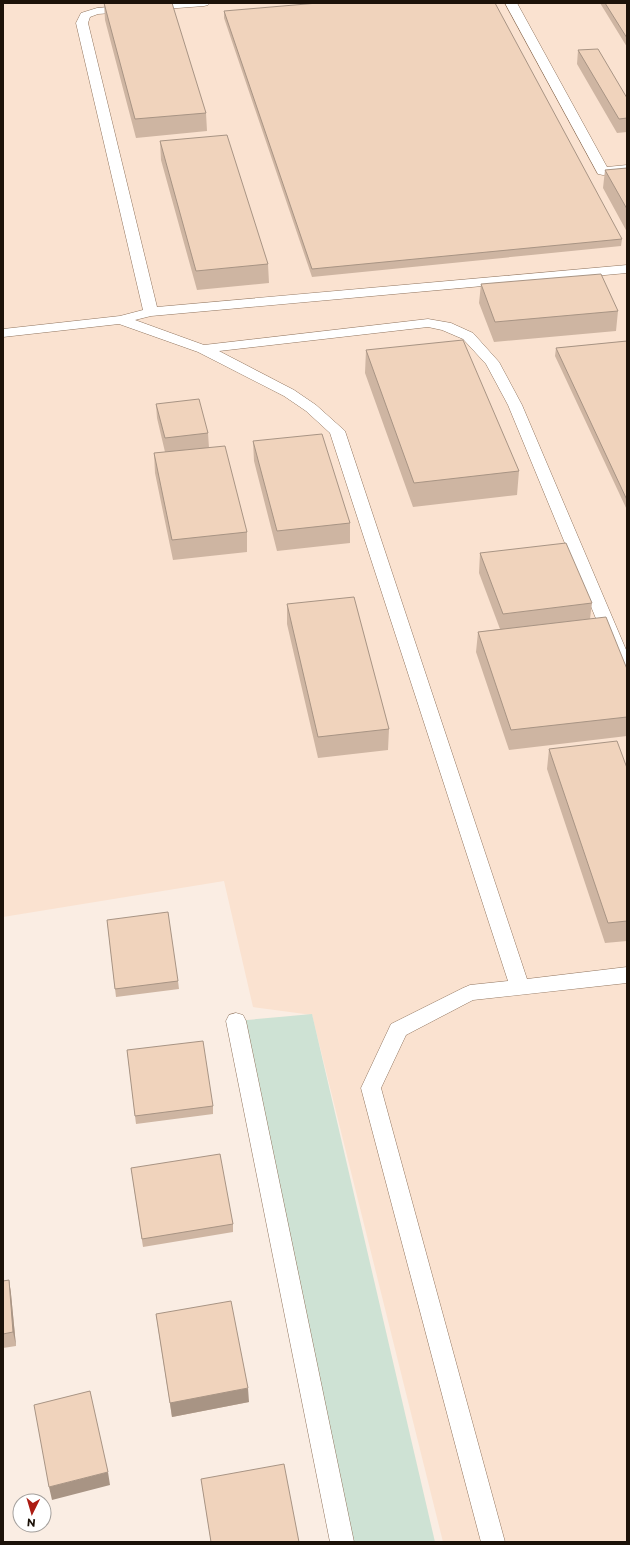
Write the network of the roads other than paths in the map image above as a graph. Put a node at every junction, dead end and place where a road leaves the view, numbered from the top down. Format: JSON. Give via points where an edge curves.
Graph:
{"nodes":[{"id":1,"x":121,"y":3,"type":"edge"},
{"id":2,"x":204,"y":3,"type":"edge"},
{"id":3,"x":511,"y":3,"type":"edge"},
{"id":4,"x":133,"y":8,"type":"junction"},
{"id":5,"x":84,"y":9,"type":"edge"},
{"id":6,"x":627,"y":169,"type":"edge"},
{"id":7,"x":627,"y":269,"type":"edge"},
{"id":8,"x":151,"y":312,"type":"junction"},
{"id":9,"x":120,"y":320,"type":"junction"},
{"id":10,"x":3,"y":333,"type":"edge"},
{"id":11,"x":203,"y":349,"type":"junction"},
{"id":12,"x":627,"y":672,"type":"edge"},
{"id":13,"x":627,"y":975,"type":"edge"},
{"id":14,"x":520,"y":988,"type":"junction"},
{"id":15,"x":236,"y":1021,"type":"dead end"},
{"id":16,"x":342,"y":1542,"type":"edge"},
{"id":17,"x":493,"y":1542,"type":"edge"}],
"edges":[{"from":1,"to":4,"type":"lane"},
{"from":2,"to":4,"type":"lane"},
{"from":3,"to":6,"type":"lane","via":[[602,171]]},
{"from":4,"to":5,"type":"lane","via":[[97,11]]},
{"from":5,"to":8,"type":"lane","via":[[82,23]]},
{"from":7,"to":8,"type":"lane"},
{"from":8,"to":9,"type":"lane"},
{"from":9,"to":10,"type":"lane"},
{"from":9,"to":11,"type":"lane"},
{"from":11,"to":12,"type":"lane","via":[[428,323],[446,326],[468,336],[492,362],[515,405]]},
{"from":11,"to":14,"type":"lane","via":[[289,393],[337,431]]},
{"from":13,"to":14,"type":"lane"},
{"from":14,"to":17,"type":"lane","via":[[470,993],[398,1030],[371,1088]]},
{"from":15,"to":16,"type":"lane"}]}
